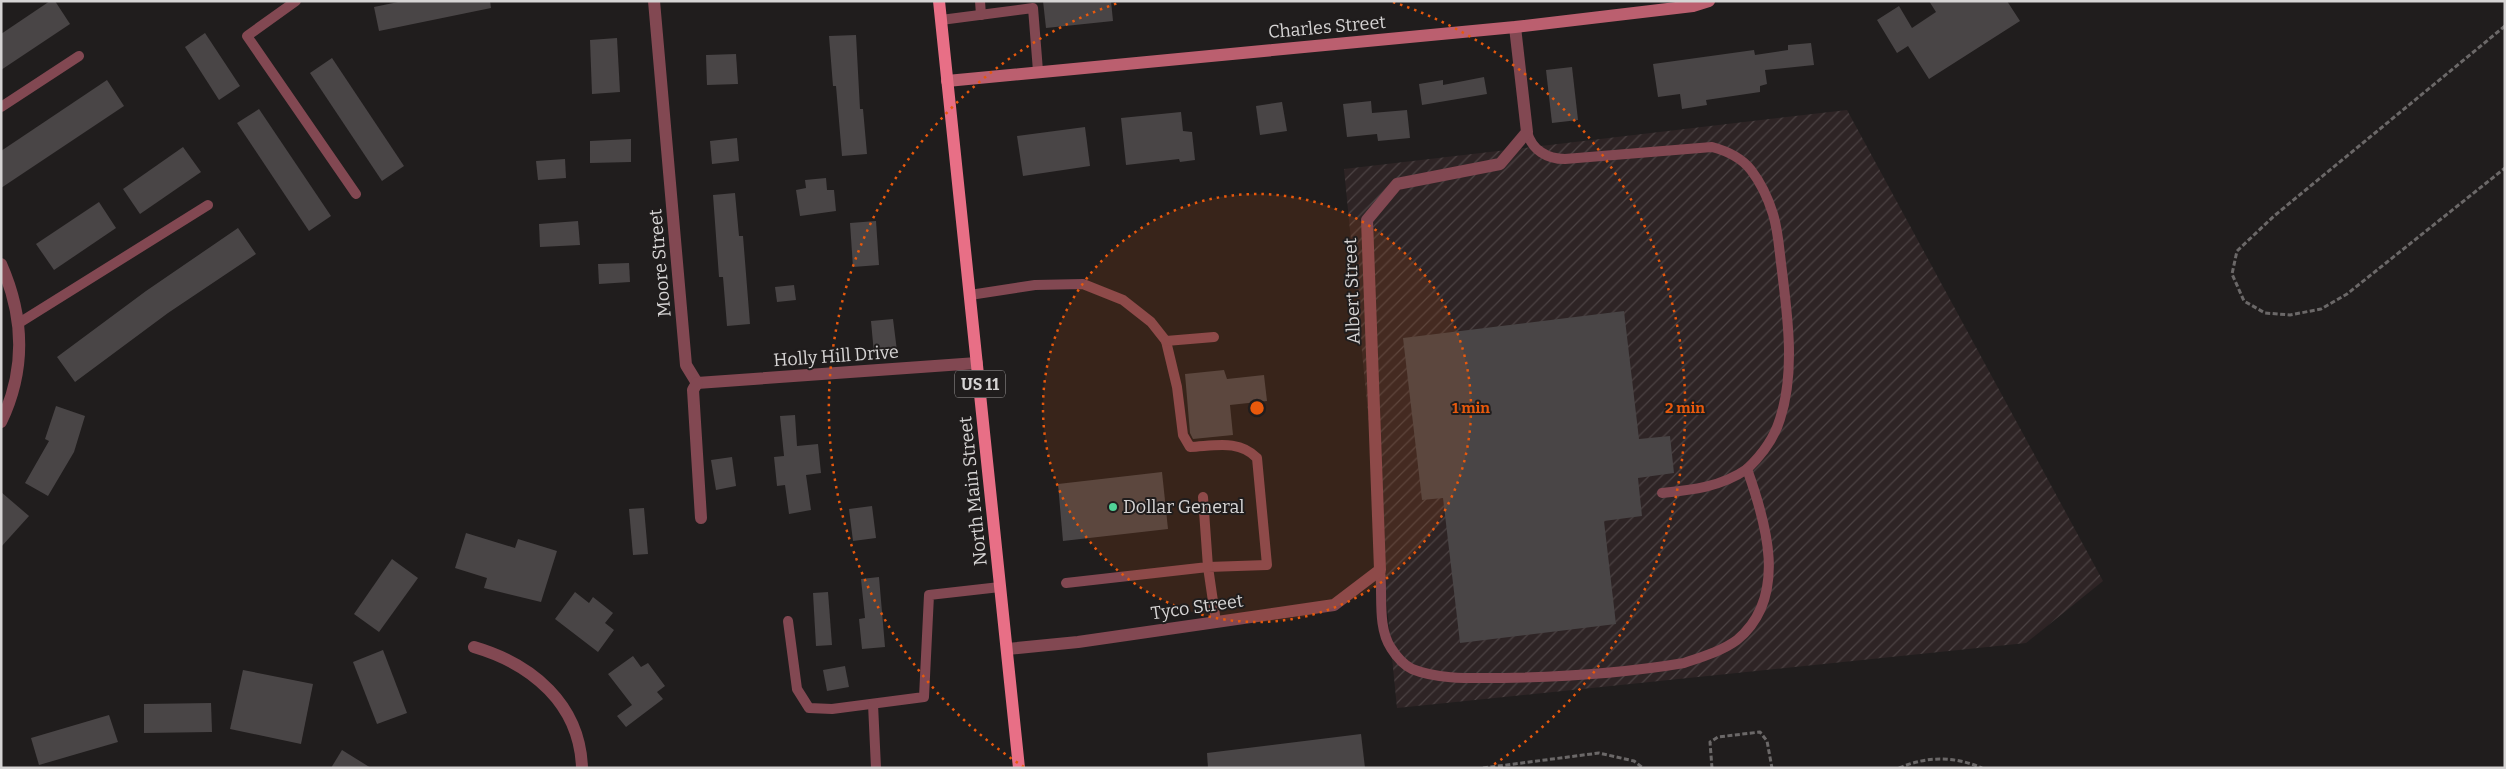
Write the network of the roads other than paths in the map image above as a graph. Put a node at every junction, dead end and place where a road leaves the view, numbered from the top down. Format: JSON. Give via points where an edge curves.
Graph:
{"nodes":[{"id":1,"x":296,"y":1,"type":"edge"},
{"id":2,"x":654,"y":1,"type":"edge"},
{"id":3,"x":939,"y":1,"type":"edge"},
{"id":4,"x":980,"y":1,"type":"edge"},
{"id":5,"x":1709,"y":1,"type":"edge"},
{"id":6,"x":1034,"y":5,"type":"edge"},
{"id":7,"x":1011,"y":6,"type":"edge"},
{"id":8,"x":981,"y":15,"type":"junction"},
{"id":9,"x":941,"y":20,"type":"junction"},
{"id":10,"x":1515,"y":27,"type":"junction"},
{"id":11,"x":79,"y":56,"type":"dead end"},
{"id":12,"x":1038,"y":71,"type":"junction"},
{"id":13,"x":947,"y":81,"type":"junction"},
{"id":14,"x":1,"y":107,"type":"edge"},
{"id":15,"x":1527,"y":132,"type":"junction"},
{"id":16,"x":356,"y":194,"type":"dead end"},
{"id":17,"x":208,"y":205,"type":"dead end"},
{"id":18,"x":1,"y":264,"type":"edge"},
{"id":19,"x":970,"y":295,"type":"junction"},
{"id":20,"x":19,"y":323,"type":"junction"},
{"id":21,"x":1214,"y":337,"type":"dead end"},
{"id":22,"x":1166,"y":341,"type":"junction"},
{"id":23,"x":978,"y":363,"type":"junction"},
{"id":24,"x":697,"y":383,"type":"junction"},
{"id":25,"x":1,"y":422,"type":"edge"},
{"id":26,"x":1747,"y":469,"type":"junction"},
{"id":27,"x":1662,"y":493,"type":"dead end"},
{"id":28,"x":1203,"y":497,"type":"dead end"},
{"id":29,"x":701,"y":518,"type":"dead end"},
{"id":30,"x":1208,"y":567,"type":"junction"},
{"id":31,"x":1380,"y":570,"type":"junction"},
{"id":32,"x":1066,"y":583,"type":"dead end"},
{"id":33,"x":1000,"y":587,"type":"junction"},
{"id":34,"x":788,"y":621,"type":"dead end"},
{"id":35,"x":1216,"y":622,"type":"junction"},
{"id":36,"x":474,"y":647,"type":"dead end"},
{"id":37,"x":1007,"y":649,"type":"junction"},
{"id":38,"x":873,"y":704,"type":"junction"},
{"id":39,"x":582,"y":768,"type":"edge"},
{"id":40,"x":876,"y":768,"type":"edge"},
{"id":41,"x":1019,"y":768,"type":"edge"}],
"edges":[{"from":1,"to":16,"type":"lane","via":[[247,36]]},
{"from":2,"to":24,"type":"street","name":"Moore Street","via":[[686,364]]},
{"from":3,"to":9,"type":"main road","name":"North Main Street","number":"US 11"},
{"from":4,"to":8,"type":"lane"},
{"from":5,"to":10,"type":"street","name":"Charles Street","via":[[1693,6]]},
{"from":6,"to":7,"type":"lane"},
{"from":6,"to":12,"type":"lane"},
{"from":7,"to":8,"type":"lane"},
{"from":8,"to":9,"type":"lane"},
{"from":9,"to":13,"type":"main road","name":"North Main Street","number":"US 11"},
{"from":10,"to":12,"type":"street","name":"Charles Street"},
{"from":10,"to":15,"type":"street"},
{"from":11,"to":14,"type":"lane"},
{"from":12,"to":13,"type":"street","name":"Charles Street"},
{"from":13,"to":19,"type":"main road","name":"North Main Street","number":"US 11"},
{"from":15,"to":26,"type":"lane","via":[[1536,148],[1552,158],[1707,147],[1732,154],[1756,176],[1777,231],[1784,286],[1788,366],[1784,405],[1775,433]]},
{"from":15,"to":31,"type":"street","name":"Albert Street","via":[[1500,164],[1397,184],[1367,220]]},
{"from":17,"to":20,"type":"lane"},
{"from":18,"to":20,"type":"street"},
{"from":19,"to":22,"type":"lane","via":[[1035,285],[1084,284],[1123,300],[1151,322]]},
{"from":19,"to":23,"type":"main road","name":"North Main Street","number":"US 11"},
{"from":20,"to":25,"type":"street","via":[[19,364]]},
{"from":21,"to":22,"type":"lane"},
{"from":22,"to":30,"type":"lane","via":[[1177,387],[1183,436],[1190,446],[1237,445],[1248,448],[1257,458],[1268,565]]},
{"from":23,"to":24,"type":"street","name":"Holly Hill Drive"},
{"from":23,"to":33,"type":"main road","name":"North Main Street","number":"US 11"},
{"from":24,"to":29,"type":"street","via":[[692,390]]},
{"from":26,"to":27,"type":"lane","via":[[1704,488]]},
{"from":26,"to":31,"type":"lane","via":[[1765,537],[1769,571],[1765,598],[1749,628],[1736,641],[1684,663],[1559,676],[1474,678],[1412,669],[1390,647],[1383,628]]},
{"from":28,"to":30,"type":"lane"},
{"from":30,"to":32,"type":"lane"},
{"from":30,"to":35,"type":"lane"},
{"from":31,"to":35,"type":"street","name":"Tyco Street","via":[[1334,605]]},
{"from":33,"to":37,"type":"main road","name":"North Main Street","number":"US 11"},
{"from":33,"to":38,"type":"lane","via":[[929,595],[924,697]]},
{"from":34,"to":38,"type":"lane","via":[[797,688],[809,708]]},
{"from":35,"to":37,"type":"street","name":"Tyco Street"},
{"from":36,"to":39,"type":"street","via":[[519,666],[552,691],[574,727],[581,749]]},
{"from":37,"to":41,"type":"main road","name":"North Main Street","number":"US 11"},
{"from":38,"to":40,"type":"lane"}]}
